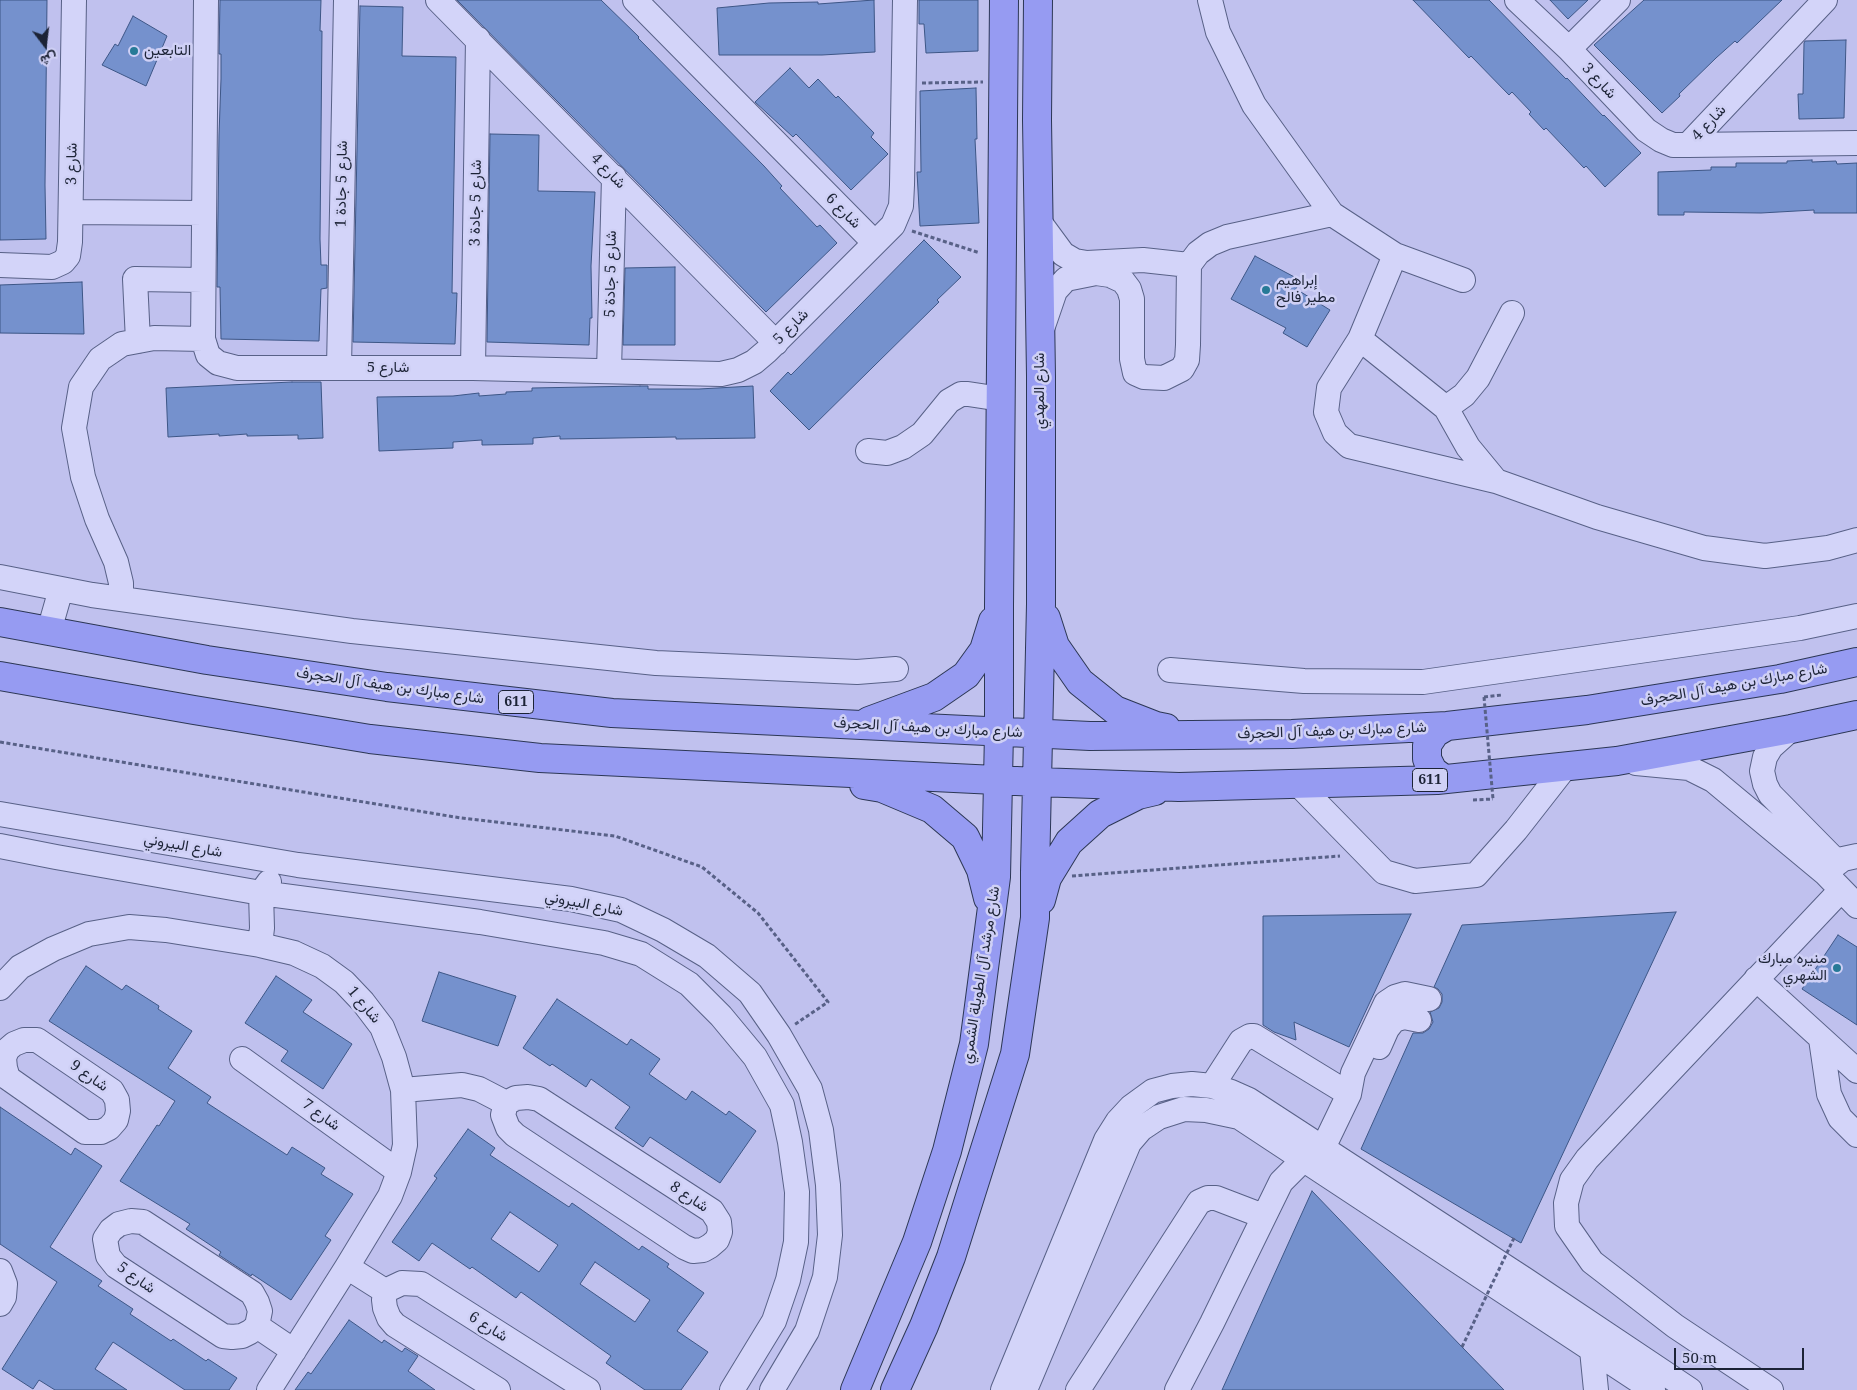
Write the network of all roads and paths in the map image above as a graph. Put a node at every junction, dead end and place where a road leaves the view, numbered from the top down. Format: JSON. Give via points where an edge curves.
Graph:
{"nodes":[{"id":1,"x":74,"y":0,"type":"edge"},
{"id":2,"x":206,"y":0,"type":"edge"},
{"id":3,"x":346,"y":0,"type":"edge"},
{"id":4,"x":438,"y":0,"type":"edge"},
{"id":5,"x":635,"y":0,"type":"edge"},
{"id":6,"x":905,"y":0,"type":"edge"},
{"id":7,"x":1004,"y":0,"type":"edge"},
{"id":8,"x":1038,"y":0,"type":"edge"},
{"id":9,"x":1210,"y":0,"type":"edge"},
{"id":10,"x":1517,"y":0,"type":"edge"},
{"id":11,"x":1618,"y":0,"type":"edge"},
{"id":12,"x":1825,"y":0,"type":"edge"},
{"id":13,"x":478,"y":39,"type":"junction"},
{"id":14,"x":1569,"y":49,"type":"junction"},
{"id":15,"x":1004,"y":82,"type":"junction"},
{"id":16,"x":904,"y":83,"type":"junction"},
{"id":17,"x":1857,"y":143,"type":"edge"},
{"id":18,"x":1688,"y":145,"type":"junction"},
{"id":19,"x":614,"y":177,"type":"junction"},
{"id":20,"x":71,"y":212,"type":"junction"},
{"id":21,"x":204,"y":213,"type":"junction"},
{"id":22,"x":1332,"y":214,"type":"junction"},
{"id":23,"x":1038,"y":220,"type":"junction"},
{"id":24,"x":893,"y":225,"type":"junction"},
{"id":25,"x":874,"y":242,"type":"junction"},
{"id":26,"x":1395,"y":255,"type":"junction"},
{"id":27,"x":1002,"y":260,"type":"junction"},
{"id":28,"x":1142,"y":260,"type":"junction"},
{"id":29,"x":0,"y":265,"type":"edge"},
{"id":30,"x":1189,"y":265,"type":"junction"},
{"id":31,"x":203,"y":280,"type":"junction"},
{"id":32,"x":1463,"y":280,"type":"dead end"},
{"id":33,"x":1129,"y":289,"type":"junction"},
{"id":34,"x":1512,"y":313,"type":"dead end"},
{"id":35,"x":1040,"y":338,"type":"junction"},
{"id":36,"x":203,"y":339,"type":"junction"},
{"id":37,"x":1360,"y":339,"type":"junction"},
{"id":38,"x":138,"y":341,"type":"junction"},
{"id":39,"x":776,"y":343,"type":"junction"},
{"id":40,"x":339,"y":368,"type":"junction"},
{"id":41,"x":473,"y":368,"type":"junction"},
{"id":42,"x":609,"y":371,"type":"junction"},
{"id":43,"x":1001,"y":399,"type":"junction"},
{"id":44,"x":1446,"y":408,"type":"junction"},
{"id":45,"x":868,"y":451,"type":"dead end"},
{"id":46,"x":1496,"y":481,"type":"junction"},
{"id":47,"x":1857,"y":540,"type":"edge"},
{"id":48,"x":0,"y":577,"type":"edge"},
{"id":49,"x":61,"y":589,"type":"junction"},
{"id":50,"x":121,"y":599,"type":"junction"},
{"id":51,"x":1041,"y":604,"type":"junction"},
{"id":52,"x":999,"y":605,"type":"junction"},
{"id":53,"x":1857,"y":616,"type":"edge"},
{"id":54,"x":0,"y":622,"type":"edge"},
{"id":55,"x":49,"y":631,"type":"junction"},
{"id":56,"x":1857,"y":662,"type":"edge"},
{"id":57,"x":896,"y":669,"type":"dead end"},
{"id":58,"x":1170,"y":670,"type":"dead end"},
{"id":59,"x":0,"y":676,"type":"edge"},
{"id":60,"x":1484,"y":697,"type":"dead end"},
{"id":61,"x":1857,"y":716,"type":"edge"},
{"id":62,"x":859,"y":724,"type":"junction"},
{"id":63,"x":1447,"y":726,"type":"junction"},
{"id":64,"x":1791,"y":729,"type":"junction"},
{"id":65,"x":999,"y":732,"type":"junction"},
{"id":66,"x":1038,"y":734,"type":"junction"},
{"id":67,"x":1204,"y":735,"type":"junction"},
{"id":68,"x":0,"y":742,"type":"edge"},
{"id":69,"x":1617,"y":761,"type":"junction"},
{"id":70,"x":1566,"y":766,"type":"junction"},
{"id":71,"x":771,"y":770,"type":"junction"},
{"id":72,"x":1444,"y":779,"type":"junction"},
{"id":73,"x":998,"y":780,"type":"junction"},
{"id":74,"x":1037,"y":782,"type":"junction"},
{"id":75,"x":1298,"y":783,"type":"junction"},
{"id":76,"x":1179,"y":787,"type":"junction"},
{"id":77,"x":1493,"y":799,"type":"dead end"},
{"id":78,"x":0,"y":814,"type":"edge"},
{"id":79,"x":0,"y":846,"type":"edge"},
{"id":80,"x":1365,"y":854,"type":"junction"},
{"id":81,"x":265,"y":860,"type":"junction"},
{"id":82,"x":298,"y":865,"type":"junction"},
{"id":83,"x":1843,"y":877,"type":"edge"},
{"id":84,"x":1047,"y":878,"type":"junction"},
{"id":85,"x":261,"y":894,"type":"junction"},
{"id":86,"x":291,"y":897,"type":"junction"},
{"id":87,"x":992,"y":914,"type":"junction"},
{"id":88,"x":1036,"y":918,"type":"junction"},
{"id":89,"x":260,"y":945,"type":"junction"},
{"id":90,"x":1756,"y":980,"type":"junction"},
{"id":91,"x":0,"y":988,"type":"edge"},
{"id":92,"x":1424,"y":1009,"type":"dead end"},
{"id":93,"x":779,"y":1035,"type":"junction"},
{"id":94,"x":1821,"y":1039,"type":"junction"},
{"id":95,"x":4,"y":1048,"type":"edge"},
{"id":96,"x":242,"y":1059,"type":"dead end"},
{"id":97,"x":1857,"y":1071,"type":"edge"},
{"id":98,"x":1212,"y":1086,"type":"junction"},
{"id":99,"x":403,"y":1090,"type":"junction"},
{"id":100,"x":1349,"y":1094,"type":"junction"},
{"id":101,"x":506,"y":1103,"type":"junction"},
{"id":102,"x":1857,"y":1135,"type":"edge"},
{"id":103,"x":1313,"y":1154,"type":"junction"},
{"id":104,"x":399,"y":1172,"type":"junction"},
{"id":105,"x":1263,"y":1216,"type":"junction"},
{"id":106,"x":1514,"y":1238,"type":"dead end"},
{"id":107,"x":347,"y":1267,"type":"junction"},
{"id":108,"x":0,"y":1271,"type":"edge"},
{"id":109,"x":385,"y":1291,"type":"junction"},
{"id":110,"x":0,"y":1304,"type":"edge"},
{"id":111,"x":257,"y":1326,"type":"junction"},
{"id":112,"x":1462,"y":1346,"type":"dead end"},
{"id":113,"x":1592,"y":1350,"type":"junction"},
{"id":114,"x":294,"y":1351,"type":"junction"},
{"id":115,"x":269,"y":1390,"type":"edge"},
{"id":116,"x":498,"y":1390,"type":"edge"},
{"id":117,"x":588,"y":1390,"type":"edge"},
{"id":118,"x":732,"y":1390,"type":"edge"},
{"id":119,"x":772,"y":1390,"type":"edge"},
{"id":120,"x":855,"y":1390,"type":"edge"},
{"id":121,"x":895,"y":1390,"type":"edge"},
{"id":122,"x":1002,"y":1390,"type":"edge"},
{"id":123,"x":1025,"y":1390,"type":"edge"},
{"id":124,"x":1078,"y":1390,"type":"edge"},
{"id":125,"x":1177,"y":1390,"type":"edge"},
{"id":126,"x":1596,"y":1390,"type":"edge"},
{"id":127,"x":1653,"y":1390,"type":"edge"},
{"id":128,"x":1690,"y":1390,"type":"edge"},
{"id":129,"x":1771,"y":1390,"type":"edge"}],
"edges":[{"from":1,"to":20,"type":"street","name":"شارع 3"},
{"from":2,"to":21,"type":"street","name":"شارع 5"},
{"from":3,"to":40,"type":"street","name":"شارع 5 جادة 1"},
{"from":4,"to":13,"type":"street","name":"شارع 4"},
{"from":5,"to":25,"type":"street","name":"شارع 6"},
{"from":6,"to":16,"type":"street"},
{"from":7,"to":15,"type":"main road"},
{"from":8,"to":23,"type":"main road","name":"شارع المهدي"},
{"from":9,"to":22,"type":"street","via":[[1218,32],[1254,105]]},
{"from":10,"to":14,"type":"street","name":"شارع 3"},
{"from":11,"to":14,"type":"street"},
{"from":12,"to":18,"type":"street","name":"شارع 4"},
{"from":13,"to":19,"type":"street","name":"شارع 4"},
{"from":13,"to":41,"type":"street","name":"شارع 5 جادة 3"},
{"from":14,"to":18,"type":"street","name":"شارع 3","via":[[1646,130],[1674,145]]},
{"from":15,"to":16,"type":"path"},
{"from":15,"to":27,"type":"main road"},
{"from":16,"to":24,"type":"street","via":[[901,206]]},
{"from":17,"to":18,"type":"street","name":"شارع 4"},
{"from":19,"to":39,"type":"street","name":"شارع 4"},
{"from":19,"to":42,"type":"street","name":"شارع 5 جادة 5"},
{"from":20,"to":21,"type":"street"},
{"from":20,"to":29,"type":"street","name":"شارع 3","via":[[68,256],[63,262],[52,267]]},
{"from":21,"to":31,"type":"street","name":"شارع 5"},
{"from":22,"to":26,"type":"street"},
{"from":22,"to":30,"type":"street","via":[[1210,244]]},
{"from":23,"to":28,"type":"street","via":[[1063,254],[1075,261]]},
{"from":23,"to":35,"type":"main road","name":"شارع المهدي"},
{"from":24,"to":25,"type":"street"},
{"from":24,"to":27,"type":"path"},
{"from":25,"to":39,"type":"street","name":"شارع 5"},
{"from":26,"to":32,"type":"street"},
{"from":26,"to":37,"type":"street"},
{"from":27,"to":43,"type":"main road"},
{"from":28,"to":30,"type":"street"},
{"from":28,"to":33,"type":"street"},
{"from":30,"to":33,"type":"street","via":[[1186,360],[1182,369],[1164,378],[1144,377],[1135,372]]},
{"from":31,"to":36,"type":"street","name":"شارع 5"},
{"from":31,"to":38,"type":"street","via":[[135,279]]},
{"from":33,"to":35,"type":"street","via":[[1123,281],[1110,275],[1096,273],[1066,279],[1055,292]]},
{"from":34,"to":44,"type":"street","via":[[1478,378],[1464,395]]},
{"from":35,"to":51,"type":"main road","name":"شارع المهدي"},
{"from":36,"to":38,"type":"street","via":[[154,338]]},
{"from":36,"to":40,"type":"street","name":"شارع 5","via":[[208,355],[218,363],[236,368]]},
{"from":37,"to":44,"type":"street"},
{"from":37,"to":46,"type":"street","via":[[1329,388],[1326,412],[1335,433],[1349,446]]},
{"from":38,"to":50,"type":"street","via":[[122,344],[100,359],[81,387],[74,428],[83,477],[116,562]]},
{"from":39,"to":42,"type":"street","name":"شارع 5","via":[[754,362],[721,374]]},
{"from":40,"to":41,"type":"street","name":"شارع 5"},
{"from":41,"to":42,"type":"street","name":"شارع 5"},
{"from":43,"to":45,"type":"street","via":[[962,394],[949,401],[922,434],[903,447],[887,453]]},
{"from":43,"to":52,"type":"main road"},
{"from":44,"to":46,"type":"street","via":[[1468,447]]},
{"from":46,"to":47,"type":"street","via":[[1597,517],[1704,548],[1765,556],[1828,548]]},
{"from":48,"to":49,"type":"street"},
{"from":49,"to":50,"type":"street"},
{"from":49,"to":55,"type":"street"},
{"from":50,"to":57,"type":"street","via":[[352,631],[656,663],[857,672]]},
{"from":51,"to":66,"type":"main road","name":"شارع المهدي"},
{"from":51,"to":67,"type":"main road","via":[[1055,646],[1080,682],[1115,710],[1156,726]]},
{"from":52,"to":62,"type":"main road","via":[[984,650],[966,675],[934,697]]},
{"from":52,"to":65,"type":"main road"},
{"from":53,"to":58,"type":"street","via":[[1790,629],[1423,682],[1304,681]]},
{"from":54,"to":55,"type":"main road","name":"شارع مبارك بن هيف آل الحجرف","number":"611"},
{"from":55,"to":62,"type":"main road","name":"شارع مبارك بن هيف آل الحجرف","number":"611","via":[[207,660],[387,687],[612,714]]},
{"from":56,"to":63,"type":"main road","name":"شارع مبارك بن هيف آل الحجرف","number":"611","via":[[1780,679],[1587,710]]},
{"from":59,"to":71,"type":"main road","number":"611","via":[[370,739],[540,758]]},
{"from":60,"to":77,"type":"path","bridge":true},
{"from":61,"to":64,"type":"main road","number":"611"},
{"from":62,"to":65,"type":"main road","name":"شارع مبارك بن هيف آل الحجرف","number":"611"},
{"from":63,"to":67,"type":"main road","name":"شارع مبارك بن هيف آل الحجرف","number":"611"},
{"from":63,"to":72,"type":"main road","via":[[1435,733],[1427,745],[1427,759],[1433,771]]},
{"from":64,"to":69,"type":"main road","number":"611"},
{"from":64,"to":83,"type":"street","via":[[1771,746],[1765,756],[1762,771],[1765,784],[1770,794]]},
{"from":65,"to":66,"type":"main road","name":"شارع مبارك بن هيف آل الحجرف","number":"611"},
{"from":65,"to":73,"type":"main road"},
{"from":66,"to":67,"type":"main road","name":"شارع مبارك بن هيف آل الحجرف","number":"611"},
{"from":66,"to":74,"type":"main road","name":"شارع المهدي"},
{"from":68,"to":93,"type":"path","via":[[461,818],[615,836],[702,867],[758,913],[828,1002]]},
{"from":69,"to":70,"type":"main road","number":"611"},
{"from":69,"to":83,"type":"street","via":[[1689,768],[1701,774]]},
{"from":70,"to":72,"type":"main road","number":"611"},
{"from":70,"to":80,"type":"street","via":[[1476,875],[1415,881],[1384,872]]},
{"from":71,"to":73,"type":"main road","number":"611"},
{"from":71,"to":87,"type":"main road","via":[[882,788],[932,809],[965,837],[981,870]]},
{"from":72,"to":75,"type":"main road","number":"611"},
{"from":73,"to":74,"type":"main road","number":"611"},
{"from":73,"to":87,"type":"main road","name":"شارع مرشد آل الطويلة الشمري"},
{"from":74,"to":76,"type":"main road","number":"611"},
{"from":74,"to":88,"type":"main road"},
{"from":75,"to":76,"type":"main road","number":"611"},
{"from":75,"to":80,"type":"street"},
{"from":76,"to":84,"type":"main road","via":[[1138,795],[1100,814],[1069,842]]},
{"from":78,"to":81,"type":"street","name":"شارع البيروني"},
{"from":79,"to":85,"type":"street"},
{"from":80,"to":84,"type":"path"},
{"from":81,"to":82,"type":"street","name":"شارع البيروني"},
{"from":81,"to":85,"type":"street","via":[[271,872]]},
{"from":82,"to":86,"type":"street","via":[[288,879]]},
{"from":82,"to":93,"type":"street","name":"شارع البيروني","via":[[571,899],[622,910],[707,956],[750,993]]},
{"from":83,"to":90,"type":"street"},
{"from":84,"to":88,"type":"main road"},
{"from":85,"to":86,"type":"street"},
{"from":85,"to":89,"type":"street"},
{"from":86,"to":118,"type":"street","via":[[480,922],[604,943],[641,954],[689,984],[721,1016],[755,1057],[782,1105],[797,1192],[796,1242],[788,1280],[774,1321]]},
{"from":87,"to":120,"type":"main road","name":"شارع مرشد آل الطويلة الشمري","via":[[974,1044],[947,1151],[917,1242]]},
{"from":88,"to":121,"type":"main road","via":[[1015,1054],[951,1257]]},
{"from":89,"to":91,"type":"street","name":"شارع 1","via":[[128,927],[89,934],[52,948],[20,968]]},
{"from":89,"to":99,"type":"street","name":"شارع 1","via":[[294,953],[322,966],[344,982],[382,1027]]},
{"from":90,"to":94,"type":"street"},
{"from":90,"to":129,"type":"street","via":[[1587,1159],[1572,1180],[1566,1203],[1567,1226],[1592,1262],[1675,1326]]},
{"from":92,"to":100,"type":"street","via":[[1405,994],[1386,1003],[1353,1073]]},
{"from":93,"to":119,"type":"street","name":"شارع البيروني","via":[[810,1089],[821,1130],[830,1235],[825,1277],[807,1331]]},
{"from":94,"to":97,"type":"street"},
{"from":94,"to":102,"type":"street","via":[[1829,1094],[1840,1118]]},
{"from":95,"to":95,"type":"street","name":"شارع 9","via":[[8,1078],[85,1132],[101,1132],[116,1120],[117,1100],[112,1091],[37,1040],[24,1040]]},
{"from":96,"to":104,"type":"street","name":"شارع 7"},
{"from":98,"to":100,"type":"street","via":[[1241,1041],[1254,1036]]},
{"from":98,"to":103,"type":"street","via":[[1249,1100]]},
{"from":98,"to":122,"type":"street","via":[[1192,1084],[1153,1091],[1118,1121],[1106,1140]]},
{"from":99,"to":101,"type":"street","via":[[462,1085],[479,1089]]},
{"from":99,"to":104,"type":"street","name":"شارع 1","via":[[405,1145]]},
{"from":100,"to":103,"type":"street"},
{"from":101,"to":101,"type":"street","name":"شارع 8","via":[[504,1114],[508,1128],[515,1135],[684,1247],[703,1250],[717,1240],[719,1222],[712,1211],[539,1099],[516,1098]]},
{"from":103,"to":105,"type":"street","via":[[1280,1182]]},
{"from":103,"to":113,"type":"street"},
{"from":103,"to":123,"type":"street","via":[[1239,1117],[1206,1110],[1184,1109],[1159,1117],[1141,1129],[1129,1143]]},
{"from":103,"to":128,"type":"street","via":[[1524,1279]]},
{"from":104,"to":107,"type":"street","name":"شارع 1","via":[[390,1196]]},
{"from":105,"to":124,"type":"street","via":[[1216,1198],[1199,1202]]},
{"from":105,"to":125,"type":"street"},
{"from":106,"to":112,"type":"path","bridge":true},
{"from":107,"to":109,"type":"street"},
{"from":107,"to":114,"type":"street","name":"شارع 1"},
{"from":108,"to":110,"type":"street","via":[[5,1284]]},
{"from":109,"to":116,"type":"street","via":[[385,1308],[395,1325]]},
{"from":109,"to":117,"type":"street","name":"شارع 6","via":[[402,1283],[421,1284]]},
{"from":111,"to":111,"type":"street","name":"شارع 5","via":[[260,1311],[257,1302],[244,1288],[143,1222],[131,1221],[111,1230],[106,1247],[116,1266],[223,1336],[242,1336]]},
{"from":111,"to":114,"type":"street"},
{"from":113,"to":126,"type":"street"},
{"from":113,"to":127,"type":"street"},
{"from":114,"to":115,"type":"street","name":"شارع 1"}]}
